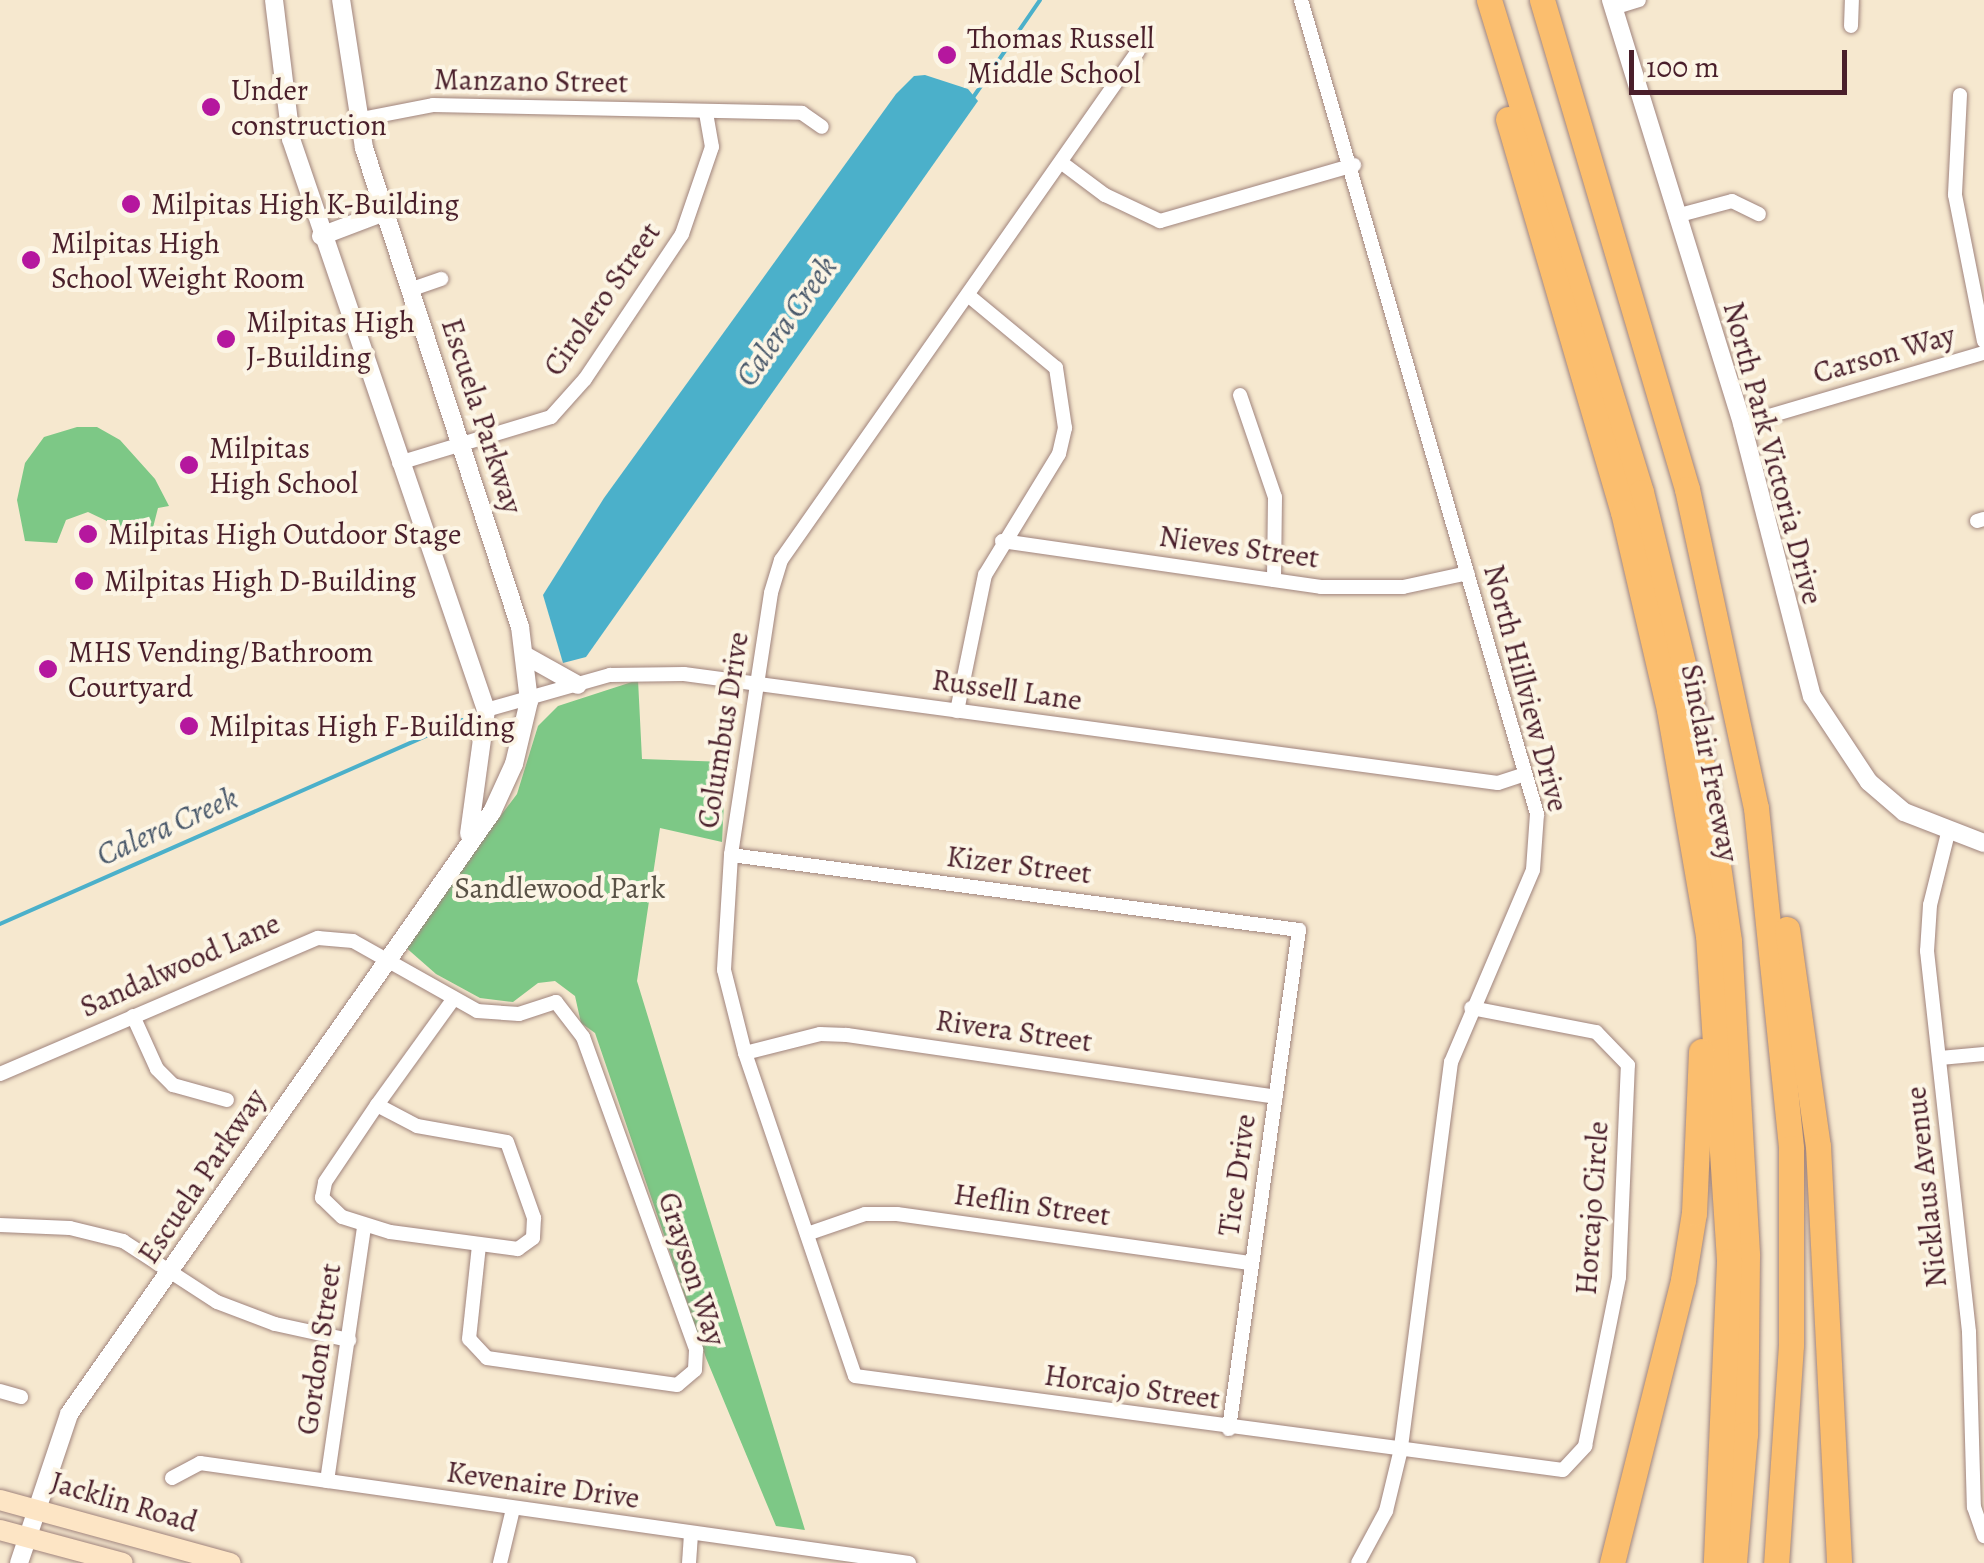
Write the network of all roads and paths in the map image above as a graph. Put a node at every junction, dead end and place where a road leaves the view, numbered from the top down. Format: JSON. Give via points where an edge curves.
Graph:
{"nodes":[{"id":1,"x":274,"y":0,"type":"edge"},
{"id":2,"x":341,"y":0,"type":"edge"},
{"id":3,"x":1301,"y":0,"type":"edge"},
{"id":4,"x":1471,"y":0,"type":"edge"},
{"id":5,"x":1489,"y":0,"type":"edge"},
{"id":6,"x":1542,"y":0,"type":"edge"},
{"id":7,"x":1640,"y":0,"type":"edge"},
{"id":8,"x":1852,"y":0,"type":"edge"},
{"id":9,"x":1612,"y":4,"type":"edge"},
{"id":10,"x":1851,"y":26,"type":"dead end"},
{"id":11,"x":1138,"y":51,"type":"dead end"},
{"id":12,"x":1960,"y":94,"type":"dead end"},
{"id":13,"x":706,"y":112,"type":"junction"},
{"id":14,"x":356,"y":120,"type":"junction"},
{"id":15,"x":822,"y":127,"type":"dead end"},
{"id":16,"x":1062,"y":162,"type":"junction"},
{"id":17,"x":1354,"y":166,"type":"junction"},
{"id":18,"x":388,"y":211,"type":"junction"},
{"id":19,"x":1759,"y":214,"type":"dead end"},
{"id":20,"x":1676,"y":216,"type":"junction"},
{"id":21,"x":321,"y":236,"type":"junction"},
{"id":22,"x":441,"y":279,"type":"dead end"},
{"id":23,"x":412,"y":289,"type":"junction"},
{"id":24,"x":969,"y":296,"type":"junction"},
{"id":25,"x":1984,"y":341,"type":"edge"},
{"id":26,"x":1984,"y":353,"type":"edge"},
{"id":27,"x":1240,"y":395,"type":"dead end"},
{"id":28,"x":1742,"y":424,"type":"junction"},
{"id":29,"x":464,"y":445,"type":"junction"},
{"id":30,"x":399,"y":464,"type":"junction"},
{"id":31,"x":1002,"y":541,"type":"junction"},
{"id":32,"x":1468,"y":573,"type":"junction"},
{"id":33,"x":1274,"y":580,"type":"junction"},
{"id":34,"x":528,"y":657,"type":"junction"},
{"id":35,"x":758,"y":683,"type":"junction"},
{"id":36,"x":578,"y":686,"type":"junction"},
{"id":37,"x":529,"y":701,"type":"junction"},
{"id":38,"x":486,"y":710,"type":"junction"},
{"id":39,"x":956,"y":712,"type":"junction"},
{"id":40,"x":1524,"y":775,"type":"junction"},
{"id":41,"x":1756,"y":808,"type":"junction"},
{"id":42,"x":1689,"y":817,"type":"junction"},
{"id":43,"x":1948,"y":833,"type":"junction"},
{"id":44,"x":468,"y":838,"type":"junction"},
{"id":45,"x":1984,"y":843,"type":"edge"},
{"id":46,"x":731,"y":855,"type":"junction"},
{"id":47,"x":1299,"y":930,"type":"joint"},
{"id":48,"x":382,"y":961,"type":"junction"},
{"id":49,"x":452,"y":1001,"type":"junction"},
{"id":50,"x":1471,"y":1008,"type":"junction"},
{"id":51,"x":133,"y":1016,"type":"junction"},
{"id":52,"x":582,"y":1037,"type":"joint"},
{"id":53,"x":745,"y":1053,"type":"junction"},
{"id":54,"x":1984,"y":1054,"type":"edge"},
{"id":55,"x":1940,"y":1058,"type":"junction"},
{"id":56,"x":0,"y":1074,"type":"edge"},
{"id":57,"x":1276,"y":1097,"type":"junction"},
{"id":58,"x":227,"y":1100,"type":"dead end"},
{"id":59,"x":377,"y":1105,"type":"junction"},
{"id":60,"x":0,"y":1225,"type":"edge"},
{"id":61,"x":364,"y":1226,"type":"junction"},
{"id":62,"x":807,"y":1234,"type":"junction"},
{"id":63,"x":479,"y":1245,"type":"junction"},
{"id":64,"x":1252,"y":1263,"type":"junction"},
{"id":65,"x":170,"y":1272,"type":"junction"},
{"id":66,"x":349,"y":1340,"type":"junction"},
{"id":67,"x":855,"y":1376,"type":"joint"},
{"id":68,"x":0,"y":1391,"type":"edge"},
{"id":69,"x":21,"y":1397,"type":"dead end"},
{"id":70,"x":1229,"y":1429,"type":"junction"},
{"id":71,"x":1400,"y":1453,"type":"junction"},
{"id":72,"x":172,"y":1478,"type":"dead end"},
{"id":73,"x":327,"y":1481,"type":"junction"},
{"id":74,"x":0,"y":1500,"type":"edge"},
{"id":75,"x":36,"y":1508,"type":"junction"},
{"id":76,"x":513,"y":1509,"type":"junction"},
{"id":77,"x":0,"y":1530,"type":"edge"},
{"id":78,"x":691,"y":1534,"type":"junction"},
{"id":79,"x":26,"y":1536,"type":"junction"},
{"id":80,"x":1984,"y":1536,"type":"edge"},
{"id":81,"x":19,"y":1563,"type":"edge"},
{"id":82,"x":122,"y":1563,"type":"edge"},
{"id":83,"x":232,"y":1563,"type":"edge"},
{"id":84,"x":500,"y":1563,"type":"edge"},
{"id":85,"x":689,"y":1563,"type":"edge"},
{"id":86,"x":909,"y":1563,"type":"edge"},
{"id":87,"x":1358,"y":1563,"type":"edge"},
{"id":88,"x":1612,"y":1563,"type":"edge"},
{"id":89,"x":1716,"y":1563,"type":"edge"},
{"id":90,"x":1734,"y":1563,"type":"edge"},
{"id":91,"x":1776,"y":1563,"type":"edge"},
{"id":92,"x":1838,"y":1563,"type":"edge"}],
"edges":[{"from":1,"to":21,"type":"street","name":"Escuela Parkway","via":[[281,86]]},
{"from":2,"to":14,"type":"street","name":"Escuela Parkway"},
{"from":3,"to":17,"type":"street","name":"North Hillview Drive"},
{"from":4,"to":42,"type":"highway","name":"Sinclair Freeway","via":[[1610,462]]},
{"from":5,"to":90,"type":"highway","via":[[1641,492],[1688,683],[1711,817],[1729,941],[1747,1254],[1745,1434]]},
{"from":6,"to":41,"type":"highway","name":"Sinclair Freeway","via":[[1687,489]]},
{"from":7,"to":9,"type":"street"},
{"from":8,"to":10,"type":"street"},
{"from":9,"to":20,"type":"street","name":"North Park Victoria Drive"},
{"from":11,"to":16,"type":"street","name":"Columbus Drive"},
{"from":12,"to":25,"type":"street","via":[[1955,195]]},
{"from":13,"to":14,"type":"street","name":"Manzano Street","via":[[433,105]]},
{"from":13,"to":15,"type":"street","name":"Manzano Street","via":[[802,113]]},
{"from":13,"to":29,"type":"street","name":"Cirolero Street","via":[[712,147],[682,234],[585,379],[551,417]]},
{"from":14,"to":18,"type":"street","name":"Escuela Parkway"},
{"from":16,"to":17,"type":"street","via":[[1105,194],[1160,221]]},
{"from":16,"to":24,"type":"street","name":"Columbus Drive"},
{"from":17,"to":32,"type":"street","name":"North Hillview Drive"},
{"from":18,"to":21,"type":"street"},
{"from":18,"to":23,"type":"street","name":"Escuela Parkway"},
{"from":19,"to":20,"type":"street","via":[[1732,201]]},
{"from":20,"to":28,"type":"street","name":"North Park Victoria Drive"},
{"from":21,"to":30,"type":"street","name":"Escuela Parkway"},
{"from":22,"to":23,"type":"street"},
{"from":23,"to":29,"type":"street","name":"Escuela Parkway"},
{"from":24,"to":31,"type":"street","via":[[1056,368],[1062,400],[1060,454]]},
{"from":24,"to":35,"type":"street","name":"Columbus Drive","via":[[781,560]]},
{"from":26,"to":28,"type":"street","name":"Carson Way"},
{"from":27,"to":33,"type":"street","via":[[1275,496]]},
{"from":28,"to":43,"type":"street","name":"North Park Victoria Drive","via":[[1812,696],[1869,782],[1904,812]]},
{"from":29,"to":30,"type":"street","name":"Cirolero Street"},
{"from":29,"to":34,"type":"street","name":"Escuela Parkway"},
{"from":30,"to":38,"type":"street","name":"Escuela Parkway"},
{"from":31,"to":33,"type":"street","name":"Nieves Street"},
{"from":31,"to":39,"type":"street","via":[[985,574]]},
{"from":32,"to":33,"type":"street","name":"Nieves Street","via":[[1404,587]]},
{"from":32,"to":40,"type":"street","name":"North Hillview Drive"},
{"from":34,"to":36,"type":"street"},
{"from":34,"to":37,"type":"street","name":"Escuela Parkway"},
{"from":35,"to":36,"type":"street","name":"Russell Lane","via":[[635,672]]},
{"from":35,"to":39,"type":"street","name":"Russell Lane"},
{"from":35,"to":46,"type":"street","name":"Columbus Drive"},
{"from":36,"to":37,"type":"street","name":"Russell Lane"},
{"from":37,"to":38,"type":"street","name":"Russell Lane"},
{"from":37,"to":44,"type":"street","name":"Escuela Parkway","via":[[500,798]]},
{"from":38,"to":44,"type":"street","name":"Escuela Parkway"},
{"from":39,"to":40,"type":"street","name":"Russell Lane","via":[[1498,783]]},
{"from":40,"to":50,"type":"street","name":"North Hillview Drive","via":[[1537,814],[1532,870]]},
{"from":41,"to":91,"type":"highway","name":"Sinclair Freeway","via":[[1792,1165],[1790,1345]]},
{"from":41,"to":92,"type":"highway","via":[[1799,983],[1815,1113]]},
{"from":42,"to":88,"type":"highway","via":[[1702,1004],[1694,1213],[1666,1366]]},
{"from":42,"to":89,"type":"highway","name":"Sinclair Freeway","via":[[1708,935],[1725,1148],[1727,1350]]},
{"from":43,"to":45,"type":"street","name":"North Park Victoria Drive"},
{"from":43,"to":55,"type":"street","name":"Nicklaus Avenue","via":[[1930,905],[1927,951]]},
{"from":44,"to":48,"type":"street","name":"Escuela Parkway"},
{"from":46,"to":47,"type":"street","name":"Kizer Street"},
{"from":46,"to":53,"type":"street","name":"Columbus Drive","via":[[724,970]]},
{"from":47,"to":57,"type":"street","name":"Tice Drive"},
{"from":48,"to":49,"type":"street","name":"Sandalwood Lane"},
{"from":48,"to":51,"type":"street","name":"Sandalwood Lane","via":[[353,941],[318,938]]},
{"from":48,"to":65,"type":"street","name":"Escuela Parkway"},
{"from":49,"to":52,"type":"street","name":"Sandalwood Lane","via":[[519,1014],[556,1002]]},
{"from":49,"to":59,"type":"street"},
{"from":50,"to":71,"type":"street","name":"North Hillview Drive","via":[[1451,1062]]},
{"from":50,"to":71,"type":"street","name":"Horcajo Circle","via":[[1596,1032],[1628,1065],[1619,1277],[1578,1461],[1542,1472]]},
{"from":51,"to":56,"type":"street","name":"Sandalwood Lane"},
{"from":51,"to":58,"type":"street","via":[[157,1069],[173,1085]]},
{"from":52,"to":63,"type":"street","name":"Grayson Way","via":[[696,1350],[694,1370],[677,1385],[488,1358],[468,1339]]},
{"from":53,"to":57,"type":"street","name":"Rivera Street","via":[[820,1034],[847,1035]]},
{"from":53,"to":62,"type":"street","name":"Columbus Drive"},
{"from":54,"to":55,"type":"street"},
{"from":55,"to":80,"type":"street","name":"Nicklaus Avenue","via":[[1970,1332],[1974,1507]]},
{"from":57,"to":64,"type":"street","name":"Tice Drive"},
{"from":59,"to":61,"type":"street","via":[[322,1190],[326,1206]]},
{"from":59,"to":63,"type":"street","via":[[417,1126],[507,1142],[534,1218],[533,1238],[518,1249]]},
{"from":60,"to":65,"type":"street","via":[[70,1228],[123,1241]]},
{"from":61,"to":63,"type":"street"},
{"from":61,"to":66,"type":"street","name":"Gordon Street"},
{"from":62,"to":64,"type":"street","name":"Heflin Street","via":[[865,1214],[897,1214]]},
{"from":62,"to":67,"type":"street","name":"Columbus Drive"},
{"from":64,"to":70,"type":"street","name":"Tice Drive"},
{"from":65,"to":66,"type":"street","via":[[260,1319]]},
{"from":65,"to":75,"type":"street","name":"Escuela Parkway","via":[[69,1414]]},
{"from":66,"to":73,"type":"street","name":"Gordon Street"},
{"from":67,"to":70,"type":"street","name":"Horcajo Street"},
{"from":68,"to":69,"type":"street"},
{"from":70,"to":71,"type":"street","name":"Horcajo Street"},
{"from":71,"to":87,"type":"street","name":"North Hillview Drive","via":[[1386,1511]]},
{"from":72,"to":73,"type":"street","name":"Kevenaire Drive","via":[[200,1463]]},
{"from":73,"to":76,"type":"street","name":"Kevenaire Drive"},
{"from":74,"to":75,"type":"main road","name":"Jacklin Road"},
{"from":75,"to":79,"type":"street","name":"Escuela Parkway"},
{"from":75,"to":83,"type":"main road","name":"Jacklin Road"},
{"from":76,"to":78,"type":"street","name":"Kevenaire Drive"},
{"from":76,"to":84,"type":"street"},
{"from":77,"to":79,"type":"main road","name":"Jacklin Road"},
{"from":78,"to":85,"type":"street"},
{"from":78,"to":86,"type":"street","name":"Kevenaire Drive"},
{"from":79,"to":81,"type":"street","name":"Escuela Parkway"},
{"from":79,"to":82,"type":"main road","name":"Jacklin Road"}]}
